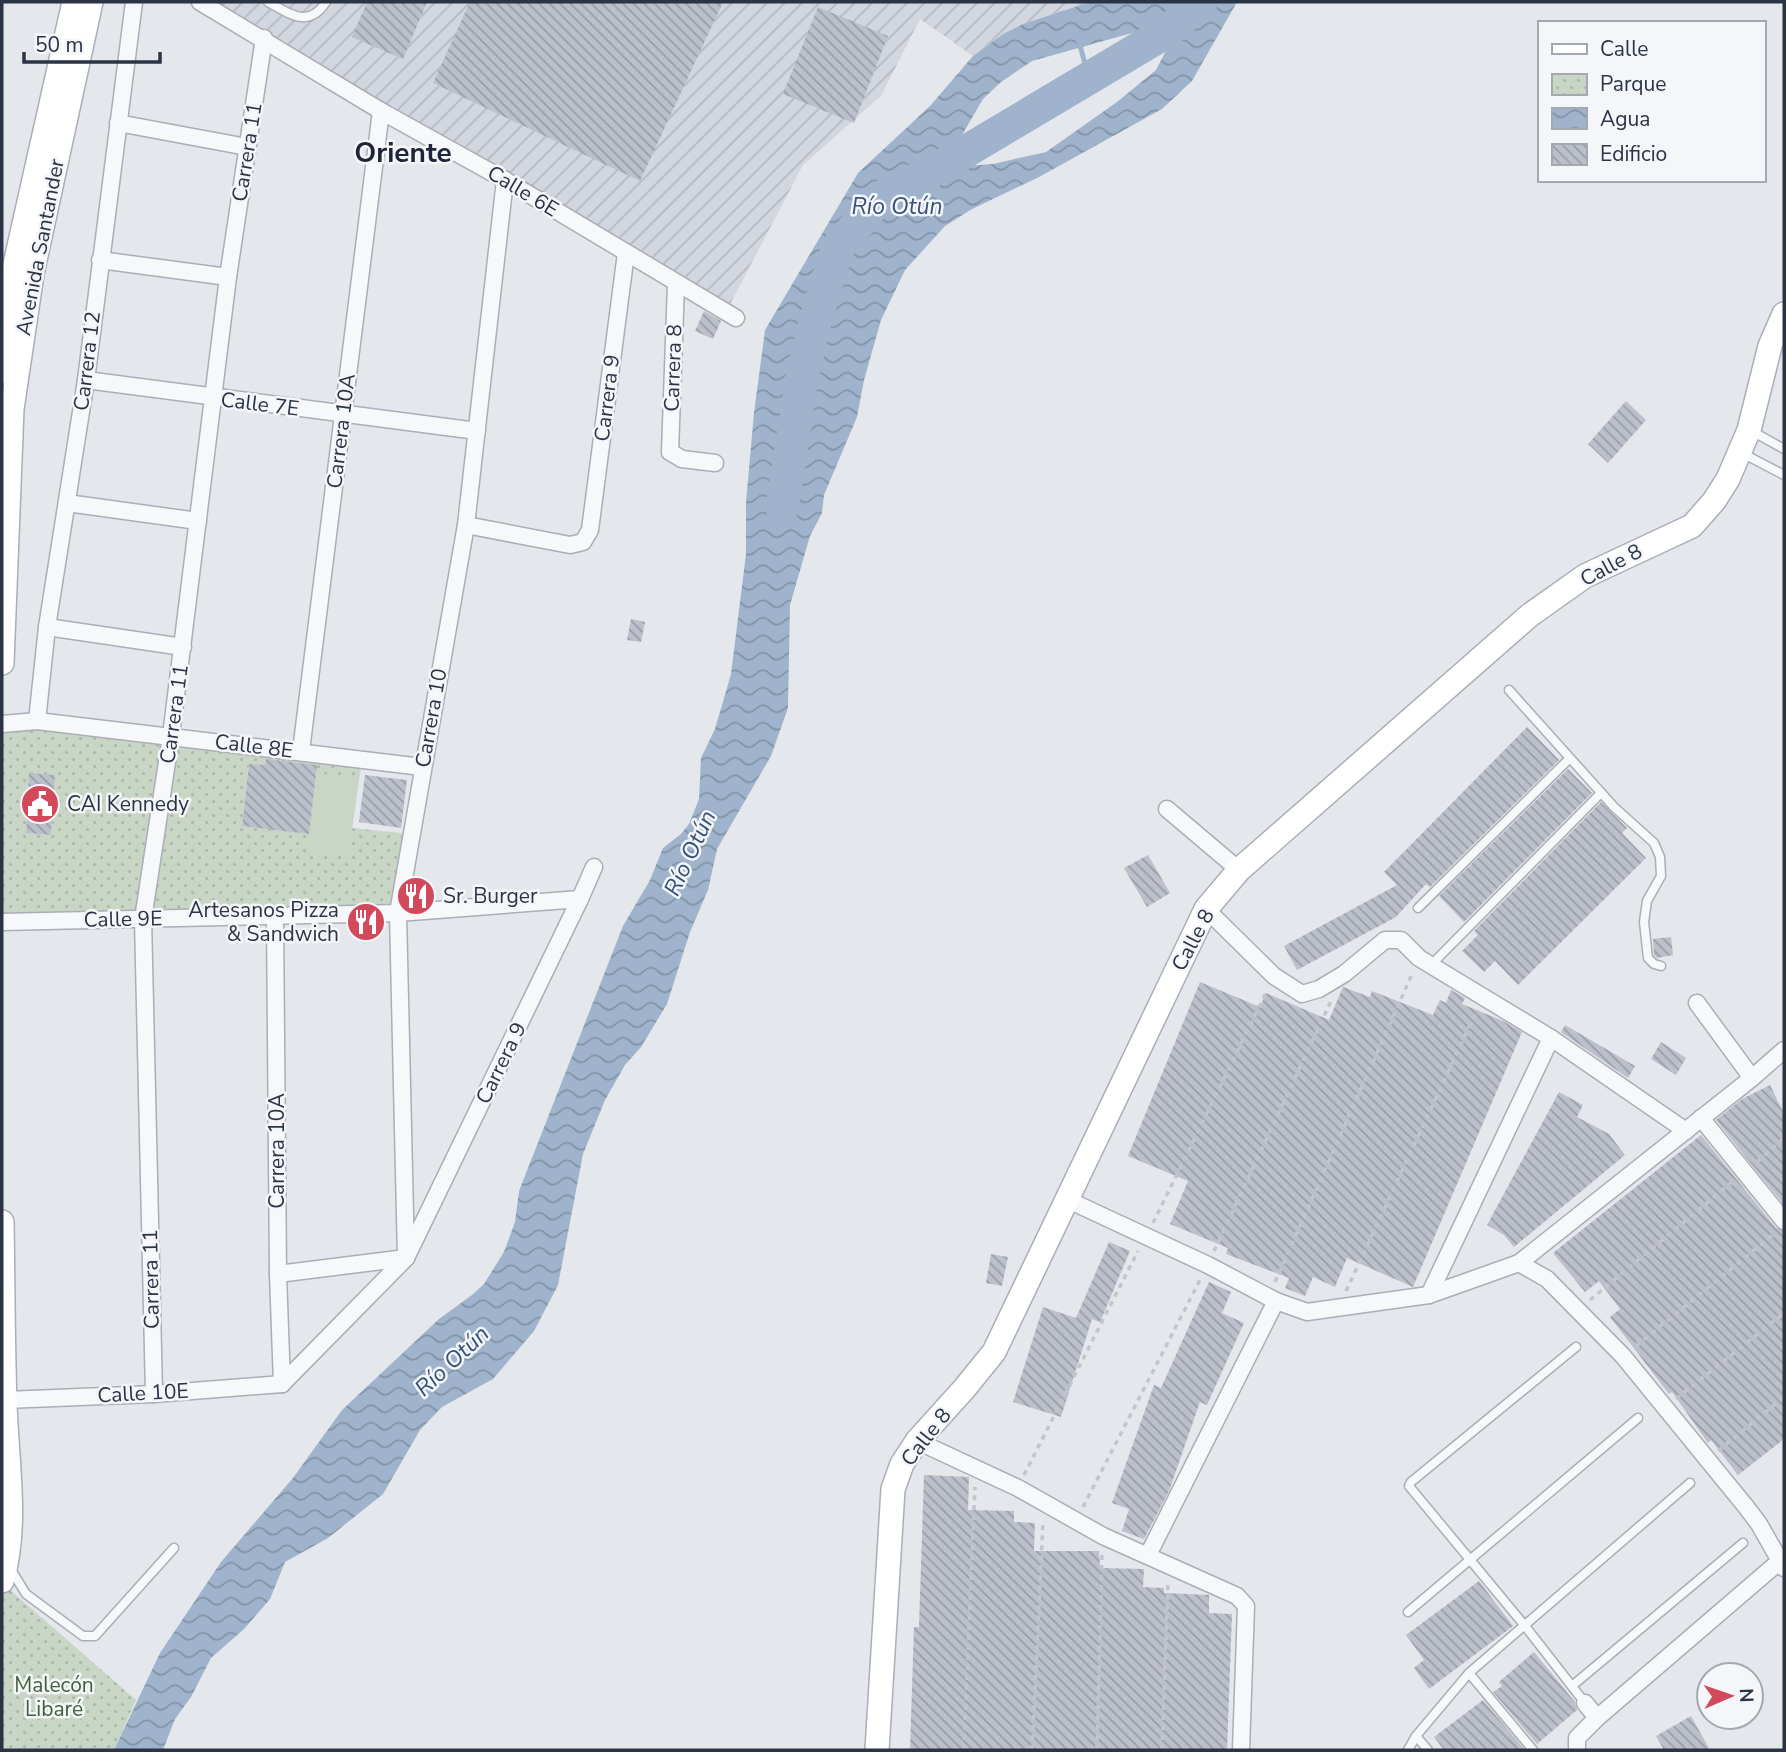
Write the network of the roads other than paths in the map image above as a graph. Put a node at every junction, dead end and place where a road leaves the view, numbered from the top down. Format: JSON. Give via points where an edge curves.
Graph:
{"nodes":[{"id":1,"x":75,"y":2,"type":"edge"},
{"id":2,"x":91,"y":2,"type":"edge"},
{"id":3,"x":134,"y":2,"type":"edge"},
{"id":4,"x":200,"y":2,"type":"edge"},
{"id":5,"x":268,"y":2,"type":"edge"},
{"id":6,"x":326,"y":2,"type":"edge"},
{"id":7,"x":264,"y":38,"type":"junction"},
{"id":8,"x":382,"y":111,"type":"junction"},
{"id":9,"x":118,"y":123,"type":"junction"},
{"id":10,"x":247,"y":147,"type":"junction"},
{"id":11,"x":505,"y":180,"type":"junction"},
{"id":12,"x":626,"y":253,"type":"junction"},
{"id":13,"x":100,"y":260,"type":"junction"},
{"id":14,"x":16,"y":276,"type":"edge"},
{"id":15,"x":228,"y":277,"type":"junction"},
{"id":16,"x":676,"y":284,"type":"junction"},
{"id":17,"x":1784,"y":314,"type":"edge"},
{"id":18,"x":736,"y":318,"type":"dead end"},
{"id":19,"x":2,"y":372,"type":"edge"},
{"id":20,"x":86,"y":380,"type":"junction"},
{"id":21,"x":213,"y":398,"type":"junction"},
{"id":22,"x":343,"y":415,"type":"junction"},
{"id":23,"x":1749,"y":430,"type":"junction"},
{"id":24,"x":477,"y":431,"type":"junction"},
{"id":25,"x":1784,"y":449,"type":"edge"},
{"id":26,"x":1740,"y":452,"type":"junction"},
{"id":27,"x":715,"y":463,"type":"dead end"},
{"id":28,"x":1784,"y":475,"type":"edge"},
{"id":29,"x":67,"y":503,"type":"junction"},
{"id":30,"x":198,"y":521,"type":"junction"},
{"id":31,"x":466,"y":525,"type":"junction"},
{"id":32,"x":47,"y":627,"type":"junction"},
{"id":33,"x":183,"y":647,"type":"junction"},
{"id":34,"x":2,"y":663,"type":"edge"},
{"id":35,"x":1509,"y":690,"type":"dead end"},
{"id":36,"x":37,"y":721,"type":"junction"},
{"id":37,"x":2,"y":724,"type":"edge"},
{"id":38,"x":171,"y":736,"type":"junction"},
{"id":39,"x":301,"y":751,"type":"junction"},
{"id":40,"x":1569,"y":759,"type":"junction"},
{"id":41,"x":422,"y":767,"type":"junction"},
{"id":42,"x":1601,"y":793,"type":"junction"},
{"id":43,"x":1167,"y":809,"type":"dead end"},
{"id":44,"x":594,"y":867,"type":"dead end"},
{"id":45,"x":1239,"y":870,"type":"junction"},
{"id":46,"x":580,"y":899,"type":"junction"},
{"id":47,"x":1418,"y":908,"type":"dead end"},
{"id":48,"x":1206,"y":909,"type":"junction"},
{"id":49,"x":398,"y":913,"type":"junction"},
{"id":50,"x":275,"y":917,"type":"junction"},
{"id":51,"x":142,"y":919,"type":"junction"},
{"id":52,"x":2,"y":922,"type":"edge"},
{"id":53,"x":1425,"y":961,"type":"junction"},
{"id":54,"x":1661,"y":966,"type":"dead end"},
{"id":55,"x":1697,"y":1003,"type":"dead end"},
{"id":56,"x":1551,"y":1038,"type":"junction"},
{"id":57,"x":1784,"y":1050,"type":"edge"},
{"id":58,"x":1752,"y":1078,"type":"junction"},
{"id":59,"x":1701,"y":1118,"type":"junction"},
{"id":60,"x":1686,"y":1131,"type":"junction"},
{"id":61,"x":1066,"y":1199,"type":"junction"},
{"id":62,"x":1784,"y":1221,"type":"edge"},
{"id":63,"x":2,"y":1222,"type":"edge"},
{"id":64,"x":406,"y":1258,"type":"junction"},
{"id":65,"x":1519,"y":1263,"type":"junction"},
{"id":66,"x":278,"y":1274,"type":"junction"},
{"id":67,"x":1429,"y":1295,"type":"junction"},
{"id":68,"x":1272,"y":1299,"type":"junction"},
{"id":69,"x":1576,"y":1347,"type":"dead end"},
{"id":70,"x":282,"y":1384,"type":"junction"},
{"id":71,"x":154,"y":1394,"type":"junction"},
{"id":72,"x":5,"y":1400,"type":"junction"},
{"id":73,"x":1637,"y":1419,"type":"dead end"},
{"id":74,"x":917,"y":1441,"type":"junction"},
{"id":75,"x":1690,"y":1483,"type":"dead end"},
{"id":76,"x":1743,"y":1543,"type":"dead end"},
{"id":77,"x":174,"y":1548,"type":"dead end"},
{"id":78,"x":1148,"y":1555,"type":"junction"},
{"id":79,"x":1470,"y":1560,"type":"junction"},
{"id":80,"x":1782,"y":1564,"type":"edge"},
{"id":81,"x":4,"y":1572,"type":"edge"},
{"id":82,"x":1408,"y":1612,"type":"dead end"},
{"id":83,"x":1525,"y":1626,"type":"junction"},
{"id":84,"x":1469,"y":1673,"type":"junction"},
{"id":85,"x":1572,"y":1686,"type":"junction"},
{"id":86,"x":1586,"y":1703,"type":"joint"},
{"id":87,"x":1597,"y":1718,"type":"junction"},
{"id":88,"x":1416,"y":1736,"type":"junction"},
{"id":89,"x":877,"y":1750,"type":"edge"},
{"id":90,"x":1241,"y":1750,"type":"edge"},
{"id":91,"x":1408,"y":1750,"type":"edge"},
{"id":92,"x":1428,"y":1750,"type":"edge"},
{"id":93,"x":1533,"y":1750,"type":"edge"},
{"id":94,"x":1577,"y":1750,"type":"edge"}],
"edges":[{"from":1,"to":14,"type":"street","name":"Avenida Santander"},
{"from":2,"to":14,"type":"street","name":"Avenida Santander"},
{"from":3,"to":9,"type":"street","name":"Carrera 12"},
{"from":4,"to":7,"type":"street","name":"Calle 6E"},
{"from":5,"to":6,"type":"lane","via":[[306,18],[320,12]]},
{"from":7,"to":8,"type":"street","name":"Calle 6E"},
{"from":7,"to":10,"type":"street","name":"Carrera 11"},
{"from":8,"to":11,"type":"street","name":"Calle 6E"},
{"from":8,"to":22,"type":"street","name":"Carrera 10A"},
{"from":9,"to":10,"type":"street"},
{"from":9,"to":13,"type":"street","name":"Carrera 12"},
{"from":10,"to":15,"type":"street","name":"Carrera 11"},
{"from":11,"to":12,"type":"street","name":"Calle 6E"},
{"from":11,"to":24,"type":"street","name":"Carrera 10"},
{"from":12,"to":16,"type":"street","name":"Calle 6E"},
{"from":12,"to":31,"type":"street","name":"Carrera 9","via":[[590,530],[583,542],[570,545]]},
{"from":13,"to":15,"type":"street"},
{"from":13,"to":20,"type":"street","name":"Carrera 12"},
{"from":14,"to":19,"type":"street","name":"Avenida Santander"},
{"from":14,"to":34,"type":"street","name":"Avenida Santander"},
{"from":15,"to":21,"type":"street","name":"Carrera 11"},
{"from":16,"to":18,"type":"street","name":"Calle 6E"},
{"from":16,"to":27,"type":"street","name":"Carrera 8","via":[[670,452],[682,459]]},
{"from":17,"to":23,"type":"street","name":"Calle 8","via":[[1770,346]]},
{"from":20,"to":21,"type":"street","name":"Calle 7E"},
{"from":20,"to":29,"type":"street","name":"Carrera 12"},
{"from":21,"to":22,"type":"street","name":"Calle 7E"},
{"from":21,"to":30,"type":"street","name":"Carrera 11"},
{"from":22,"to":24,"type":"street","name":"Calle 7E"},
{"from":22,"to":39,"type":"street","name":"Carrera 10A"},
{"from":23,"to":25,"type":"lane"},
{"from":23,"to":26,"type":"street","name":"Calle 8"},
{"from":24,"to":31,"type":"street","name":"Carrera 10"},
{"from":26,"to":28,"type":"lane"},
{"from":26,"to":45,"type":"street","name":"Calle 8","via":[[1714,501],[1692,526],[1585,576],[1530,615]]},
{"from":29,"to":30,"type":"street"},
{"from":29,"to":32,"type":"street","name":"Carrera 12"},
{"from":30,"to":33,"type":"street","name":"Carrera 11"},
{"from":31,"to":41,"type":"street","name":"Carrera 10"},
{"from":32,"to":33,"type":"street"},
{"from":32,"to":36,"type":"street","name":"Carrera 12"},
{"from":33,"to":38,"type":"street","name":"Carrera 11"},
{"from":35,"to":40,"type":"lane"},
{"from":36,"to":37,"type":"street","name":"Calle 8E"},
{"from":36,"to":38,"type":"street","name":"Calle 8E"},
{"from":38,"to":39,"type":"street","name":"Calle 8E"},
{"from":38,"to":51,"type":"street","name":"Carrera 11"},
{"from":39,"to":41,"type":"street","name":"Calle 8E"},
{"from":40,"to":42,"type":"lane"},
{"from":40,"to":47,"type":"lane"},
{"from":41,"to":49,"type":"street","name":"Carrera 10"},
{"from":42,"to":53,"type":"lane"},
{"from":42,"to":54,"type":"lane","via":[[1654,843],[1660,857],[1661,876],[1647,901],[1644,922],[1648,958]]},
{"from":43,"to":45,"type":"street"},
{"from":44,"to":46,"type":"street","name":"Carrera 9"},
{"from":45,"to":48,"type":"street","name":"Calle 8"},
{"from":46,"to":49,"type":"street","name":"Calle 9E"},
{"from":46,"to":64,"type":"street","name":"Carrera 9"},
{"from":48,"to":53,"type":"street","via":[[1274,976],[1302,994],[1344,974],[1385,940],[1401,940]]},
{"from":48,"to":61,"type":"street","name":"Calle 8"},
{"from":49,"to":50,"type":"street","name":"Calle 9E"},
{"from":49,"to":64,"type":"street","name":"Carrera 10"},
{"from":50,"to":51,"type":"street","name":"Calle 9E"},
{"from":50,"to":66,"type":"street","name":"Carrera 10A"},
{"from":51,"to":52,"type":"street","name":"Calle 9E"},
{"from":51,"to":71,"type":"street","name":"Carrera 11"},
{"from":53,"to":56,"type":"street"},
{"from":55,"to":58,"type":"street"},
{"from":56,"to":60,"type":"street"},
{"from":56,"to":67,"type":"street"},
{"from":57,"to":58,"type":"street"},
{"from":58,"to":59,"type":"street"},
{"from":59,"to":60,"type":"street"},
{"from":59,"to":62,"type":"street"},
{"from":60,"to":65,"type":"street"},
{"from":61,"to":68,"type":"street"},
{"from":61,"to":74,"type":"street","name":"Calle 8","via":[[994,1352]]},
{"from":63,"to":72,"type":"street"},
{"from":64,"to":66,"type":"street"},
{"from":64,"to":70,"type":"street","name":"Carrera 9"},
{"from":65,"to":67,"type":"street"},
{"from":65,"to":80,"type":"street","via":[[1547,1279],[1623,1356],[1759,1524]]},
{"from":66,"to":70,"type":"street","name":"Carrera 10A"},
{"from":67,"to":68,"type":"street","via":[[1307,1312]]},
{"from":68,"to":78,"type":"street"},
{"from":69,"to":79,"type":"lane","via":[[1411,1482],[1411,1490]]},
{"from":70,"to":71,"type":"street","name":"Calle 10E"},
{"from":71,"to":72,"type":"street","name":"Calle 10E"},
{"from":72,"to":81,"type":"street","via":[[10,1516]]},
{"from":73,"to":79,"type":"lane"},
{"from":74,"to":78,"type":"street"},
{"from":74,"to":89,"type":"street","name":"Calle 8","via":[[893,1489]]},
{"from":75,"to":83,"type":"lane"},
{"from":76,"to":85,"type":"lane"},
{"from":77,"to":81,"type":"lane","via":[[95,1636],[83,1636]]},
{"from":78,"to":90,"type":"street","via":[[1237,1596],[1246,1606]]},
{"from":79,"to":82,"type":"lane"},
{"from":79,"to":83,"type":"lane"},
{"from":80,"to":87,"type":"street"},
{"from":83,"to":84,"type":"lane"},
{"from":83,"to":85,"type":"lane"},
{"from":84,"to":88,"type":"lane"},
{"from":84,"to":93,"type":"lane"},
{"from":85,"to":86,"type":"lane"},
{"from":86,"to":87,"type":"street"},
{"from":87,"to":94,"type":"street","via":[[1577,1738]]},
{"from":88,"to":91,"type":"lane"},
{"from":88,"to":92,"type":"lane"}]}
